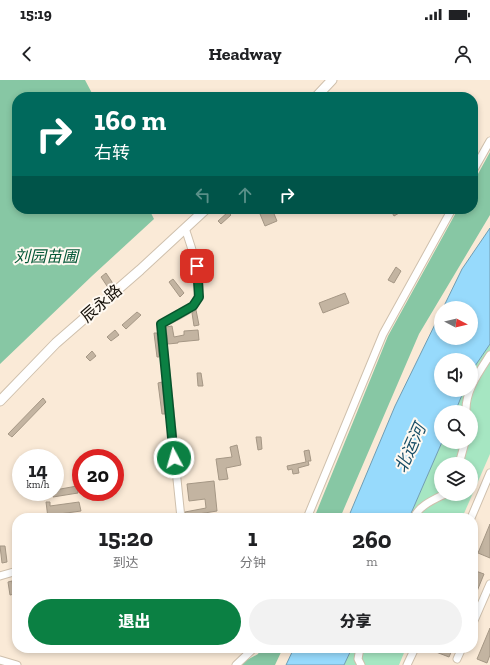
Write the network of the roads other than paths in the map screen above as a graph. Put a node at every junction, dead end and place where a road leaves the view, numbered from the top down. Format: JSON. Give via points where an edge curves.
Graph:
{"nodes":[{"id":1,"x":332,"y":80,"type":"edge"},
{"id":2,"x":321,"y":92,"type":"edge"},
{"id":3,"x":490,"y":141,"type":"edge"},
{"id":4,"x":478,"y":162,"type":"edge"},
{"id":5,"x":200,"y":214,"type":"edge"},
{"id":6,"x":449,"y":214,"type":"edge"},
{"id":7,"x":185,"y":228,"type":"junction"},
{"id":8,"x":490,"y":355,"type":"edge"},
{"id":9,"x":0,"y":401,"type":"edge"},
{"id":10,"x":466,"y":405,"type":"edge"},
{"id":11,"x":490,"y":473,"type":"edge"},
{"id":12,"x":434,"y":500,"type":"edge"},
{"id":13,"x":180,"y":513,"type":"edge"},
{"id":14,"x":309,"y":513,"type":"edge"},
{"id":15,"x":416,"y":513,"type":"edge"},
{"id":16,"x":473,"y":513,"type":"edge"},
{"id":17,"x":12,"y":572,"type":"edge"},
{"id":18,"x":0,"y":576,"type":"edge"},
{"id":19,"x":490,"y":584,"type":"edge"},
{"id":20,"x":478,"y":612,"type":"edge"},
{"id":21,"x":249,"y":653,"type":"edge"},
{"id":22,"x":359,"y":653,"type":"edge"},
{"id":23,"x":413,"y":653,"type":"edge"},
{"id":24,"x":460,"y":653,"type":"edge"},
{"id":25,"x":457,"y":659,"type":"dead end"},
{"id":26,"x":0,"y":660,"type":"edge"},
{"id":27,"x":17,"y":665,"type":"edge"},
{"id":28,"x":236,"y":665,"type":"edge"},
{"id":29,"x":361,"y":665,"type":"edge"},
{"id":30,"x":407,"y":665,"type":"edge"}],
"edges":[{"from":1,"to":2,"type":"main road"},
{"from":3,"to":4,"type":"street"},
{"from":5,"to":7,"type":"main road","name":"辰永路"},
{"from":6,"to":14,"type":"street","via":[[383,334]]},
{"from":7,"to":9,"type":"main road","name":"辰永路","via":[[56,343]]},
{"from":7,"to":13,"type":"street","via":[[197,266],[199,297],[193,306],[161,324]]},
{"from":8,"to":10,"type":"street","via":[[475,377]]},
{"from":11,"to":16,"type":"street"},
{"from":12,"to":15,"type":"street"},
{"from":17,"to":18,"type":"street"},
{"from":19,"to":20,"type":"street"},
{"from":21,"to":28,"type":"street"},
{"from":22,"to":29,"type":"street","via":[[358,659]]},
{"from":23,"to":30,"type":"street"},
{"from":24,"to":25,"type":"street"},
{"from":26,"to":27,"type":"street"}]}
